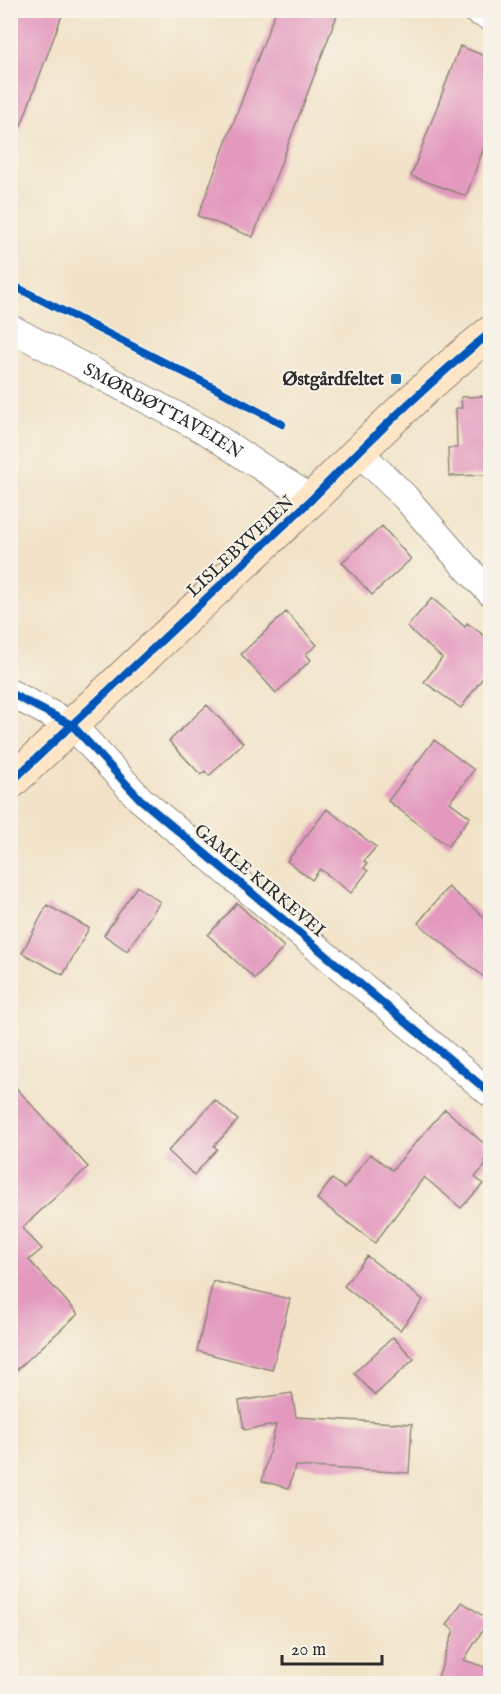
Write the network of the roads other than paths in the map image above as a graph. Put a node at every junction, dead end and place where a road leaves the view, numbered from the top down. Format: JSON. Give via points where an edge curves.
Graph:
{"nodes":[{"id":1,"x":475,"y":10,"type":"edge"},
{"id":2,"x":490,"y":16,"type":"edge"},
{"id":3,"x":10,"y":328,"type":"edge"},
{"id":4,"x":490,"y":333,"type":"edge"},
{"id":5,"x":358,"y":451,"type":"junction"},
{"id":6,"x":312,"y":498,"type":"junction"},
{"id":7,"x":490,"y":592,"type":"edge"},
{"id":8,"x":10,"y":693,"type":"edge"},
{"id":9,"x":72,"y":725,"type":"junction"},
{"id":10,"x":10,"y":783,"type":"edge"},
{"id":11,"x":490,"y":1093,"type":"edge"}],
"edges":[{"from":1,"to":2,"type":"street"},
{"from":3,"to":6,"type":"street","name":"SMØRBØTTAVEIEN","via":[[208,432]]},
{"from":4,"to":5,"type":"street","name":"LISLEBYVEIEN"},
{"from":5,"to":6,"type":"street","name":"LISLEBYVEIEN"},
{"from":5,"to":7,"type":"street"},
{"from":6,"to":9,"type":"street","name":"LISLEBYVEIEN"},
{"from":8,"to":9,"type":"street","name":"GAMLE KIRKEVEI"},
{"from":9,"to":10,"type":"street","name":"LISLEBYVEIEN"},
{"from":9,"to":11,"type":"street","name":"GAMLE KIRKEVEI","via":[[140,799]]}]}
